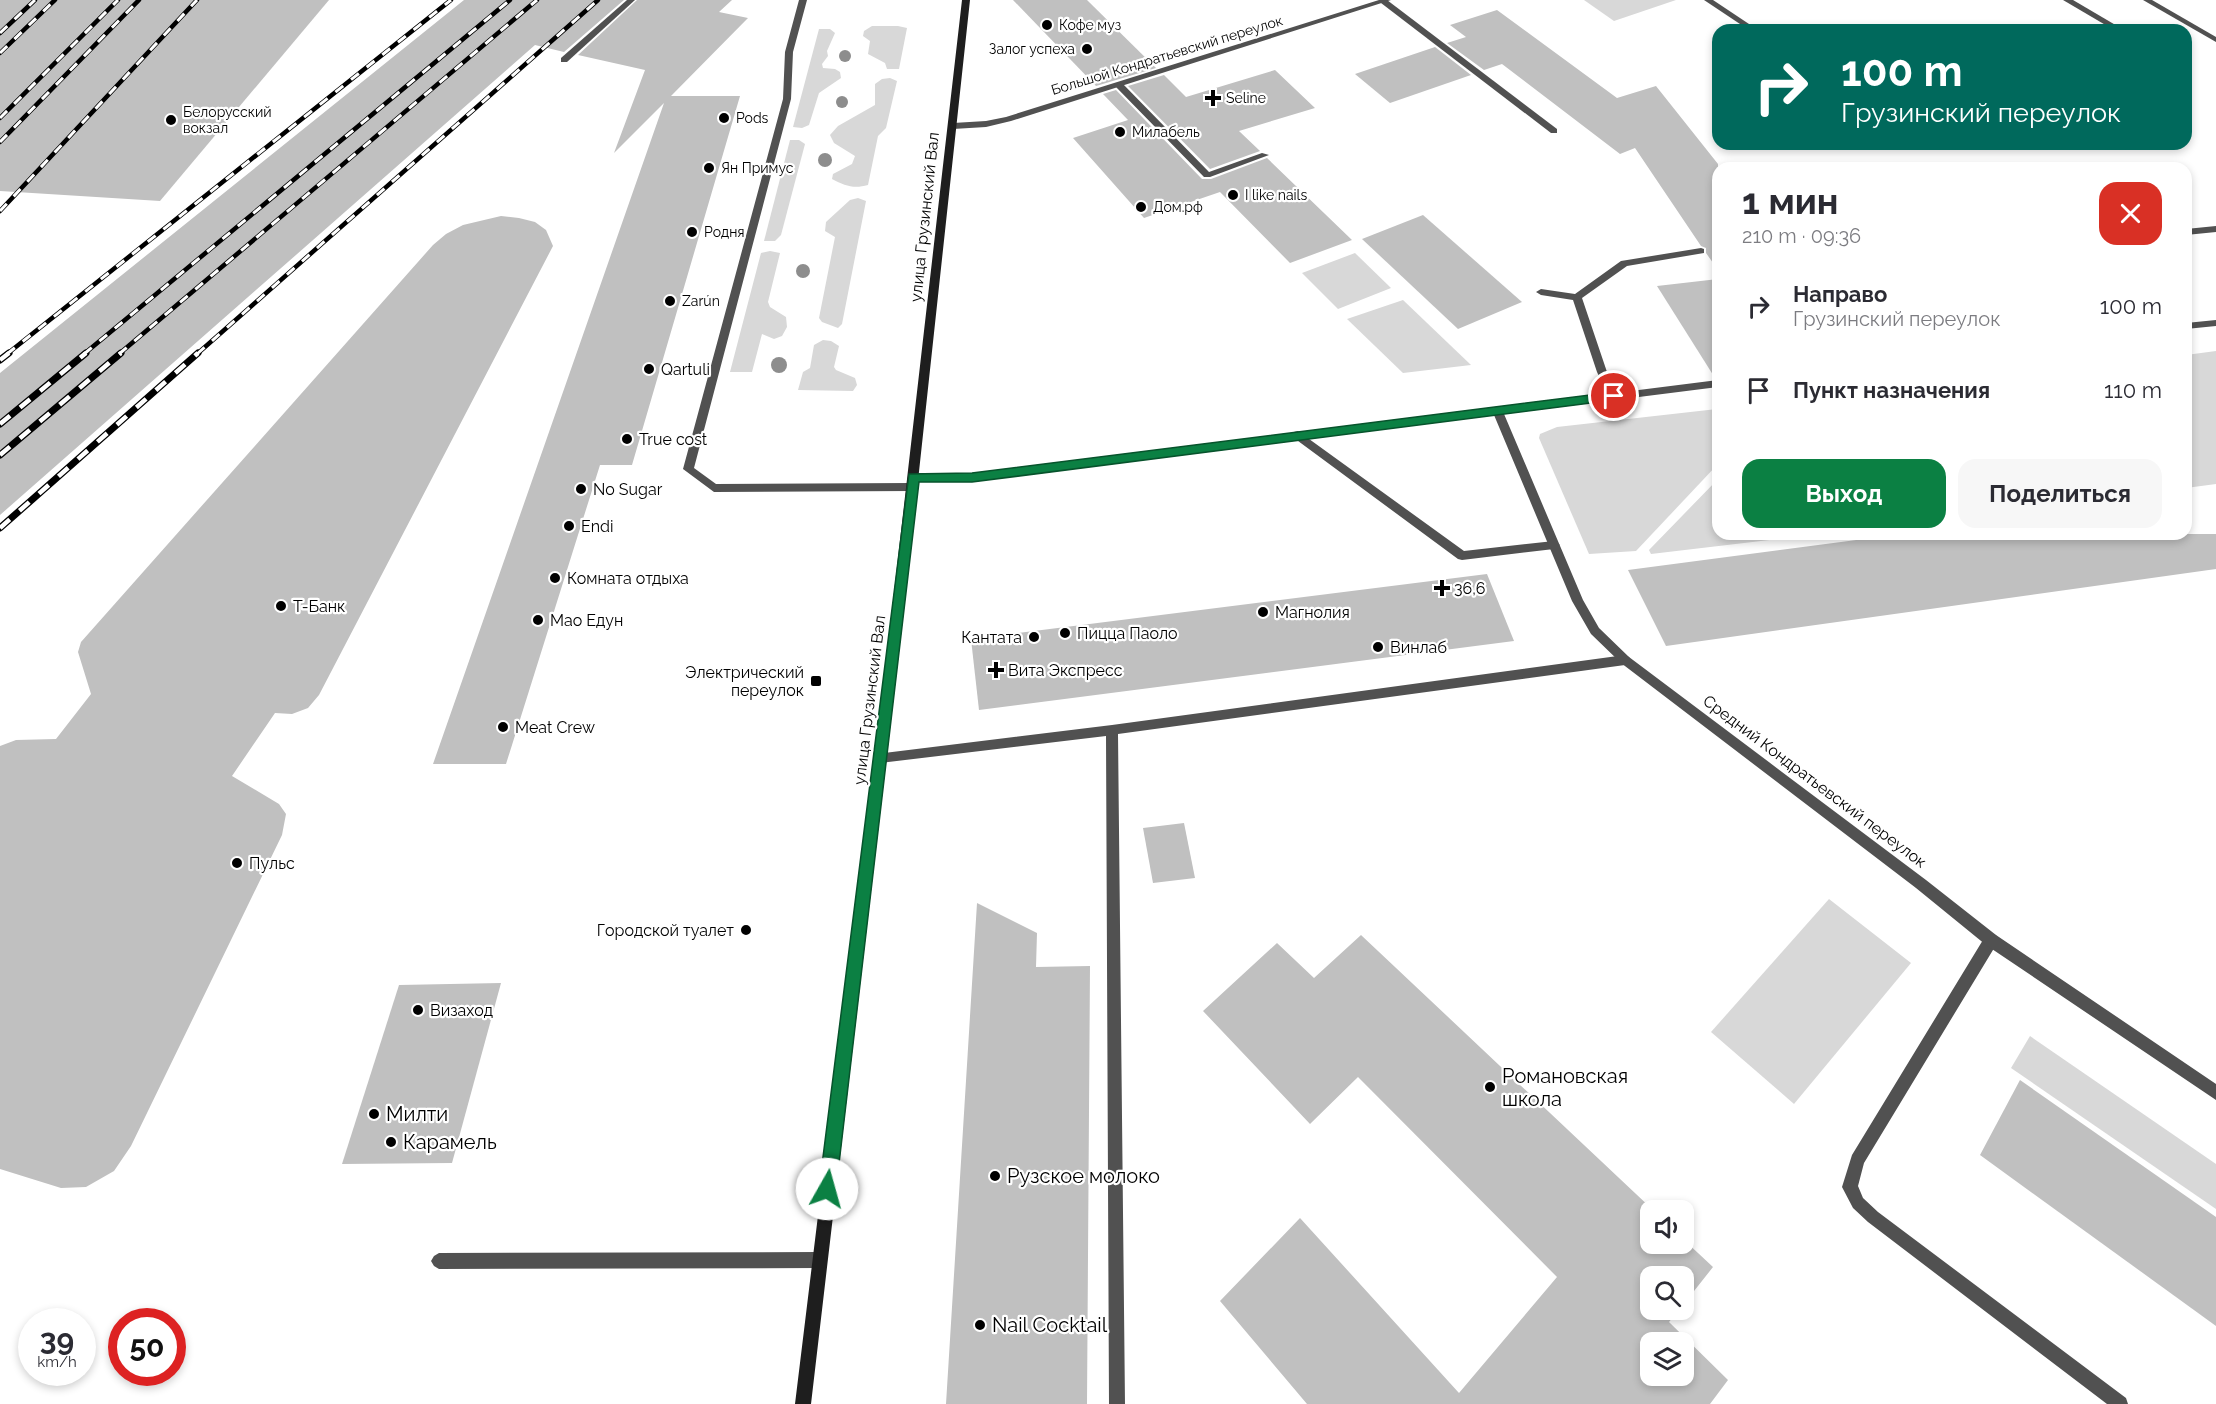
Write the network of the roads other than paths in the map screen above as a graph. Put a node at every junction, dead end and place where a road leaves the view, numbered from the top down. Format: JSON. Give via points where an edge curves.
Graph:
{"nodes":[{"id":1,"x":631,"y":0,"type":"edge"},
{"id":2,"x":803,"y":0,"type":"edge"},
{"id":3,"x":966,"y":0,"type":"edge"},
{"id":4,"x":1708,"y":0,"type":"edge"},
{"id":5,"x":2067,"y":0,"type":"edge"},
{"id":6,"x":2147,"y":0,"type":"edge"},
{"id":7,"x":1386,"y":1,"type":"edge"},
{"id":8,"x":1745,"y":24,"type":"edge"},
{"id":9,"x":2109,"y":24,"type":"edge"},
{"id":10,"x":2188,"y":24,"type":"edge"},
{"id":11,"x":2192,"y":26,"type":"edge"},
{"id":12,"x":2216,"y":40,"type":"edge"},
{"id":13,"x":564,"y":60,"type":"dead end"},
{"id":14,"x":1119,"y":84,"type":"junction"},
{"id":15,"x":952,"y":126,"type":"junction"},
{"id":16,"x":1554,"y":131,"type":"dead end"},
{"id":17,"x":1265,"y":154,"type":"dead end"},
{"id":18,"x":2211,"y":229,"type":"edge"},
{"id":19,"x":2192,"y":231,"type":"edge"},
{"id":20,"x":2216,"y":239,"type":"edge"},
{"id":21,"x":1701,"y":251,"type":"dead end"},
{"id":22,"x":1541,"y":292,"type":"dead end"},
{"id":23,"x":1577,"y":297,"type":"junction"},
{"id":24,"x":2216,"y":323,"type":"edge"},
{"id":25,"x":2192,"y":325,"type":"edge"},
{"id":26,"x":1712,"y":384,"type":"edge"},
{"id":27,"x":1614,"y":396,"type":"junction"},
{"id":28,"x":1497,"y":410,"type":"junction"},
{"id":29,"x":1298,"y":435,"type":"junction"},
{"id":30,"x":913,"y":482,"type":"junction"},
{"id":31,"x":1554,"y":545,"type":"junction"},
{"id":32,"x":1625,"y":660,"type":"junction"},
{"id":33,"x":1112,"y":730,"type":"junction"},
{"id":34,"x":880,"y":758,"type":"junction"},
{"id":35,"x":1991,"y":940,"type":"junction"},
{"id":36,"x":2216,"y":1093,"type":"edge"},
{"id":37,"x":819,"y":1260,"type":"junction"},
{"id":38,"x":439,"y":1261,"type":"dead end"},
{"id":39,"x":803,"y":1404,"type":"edge"},
{"id":40,"x":1117,"y":1404,"type":"edge"},
{"id":41,"x":2120,"y":1404,"type":"edge"}],
"edges":[{"from":1,"to":13,"type":"street"},
{"from":2,"to":30,"type":"street","via":[[789,52],[787,99],[688,469],[714,488]]},
{"from":3,"to":15,"type":"main road","name":"улица Грузинский Вал"},
{"from":4,"to":8,"type":"street"},
{"from":5,"to":9,"type":"street"},
{"from":6,"to":10,"type":"street"},
{"from":7,"to":14,"type":"street","name":"Большой Кондратьевский переулок"},
{"from":7,"to":16,"type":"street"},
{"from":11,"to":12,"type":"street"},
{"from":14,"to":15,"type":"street","name":"Большой Кондратьевский переулок","via":[[1008,119]]},
{"from":14,"to":17,"type":"street","via":[[1206,175]]},
{"from":15,"to":30,"type":"main road","name":"улица Грузинский Вал"},
{"from":18,"to":19,"type":"street"},
{"from":18,"to":20,"type":"street"},
{"from":21,"to":23,"type":"street","via":[[1624,263]]},
{"from":22,"to":23,"type":"street"},
{"from":23,"to":27,"type":"street"},
{"from":24,"to":25,"type":"street"},
{"from":26,"to":27,"type":"street"},
{"from":27,"to":28,"type":"street"},
{"from":28,"to":29,"type":"street"},
{"from":28,"to":31,"type":"street","name":"Средний Кондратьевский переулок"},
{"from":29,"to":30,"type":"street","via":[[972,478]]},
{"from":29,"to":31,"type":"street","via":[[1462,556]]},
{"from":30,"to":34,"type":"main road","name":"улица Грузинский Вал"},
{"from":31,"to":32,"type":"street","name":"Средний Кондратьевский переулок","via":[[1595,631]]},
{"from":32,"to":33,"type":"street"},
{"from":32,"to":35,"type":"street","name":"Средний Кондратьевский переулок"},
{"from":33,"to":34,"type":"street"},
{"from":33,"to":40,"type":"street"},
{"from":34,"to":37,"type":"main road","name":"улица Грузинский Вал"},
{"from":35,"to":36,"type":"street","name":"Средний Кондратьевский переулок"},
{"from":35,"to":41,"type":"street","via":[[1857,1160],[1850,1188],[1858,1203],[1873,1217]]},
{"from":37,"to":38,"type":"street"},
{"from":37,"to":39,"type":"main road","name":"улица Грузинский Вал"}]}
